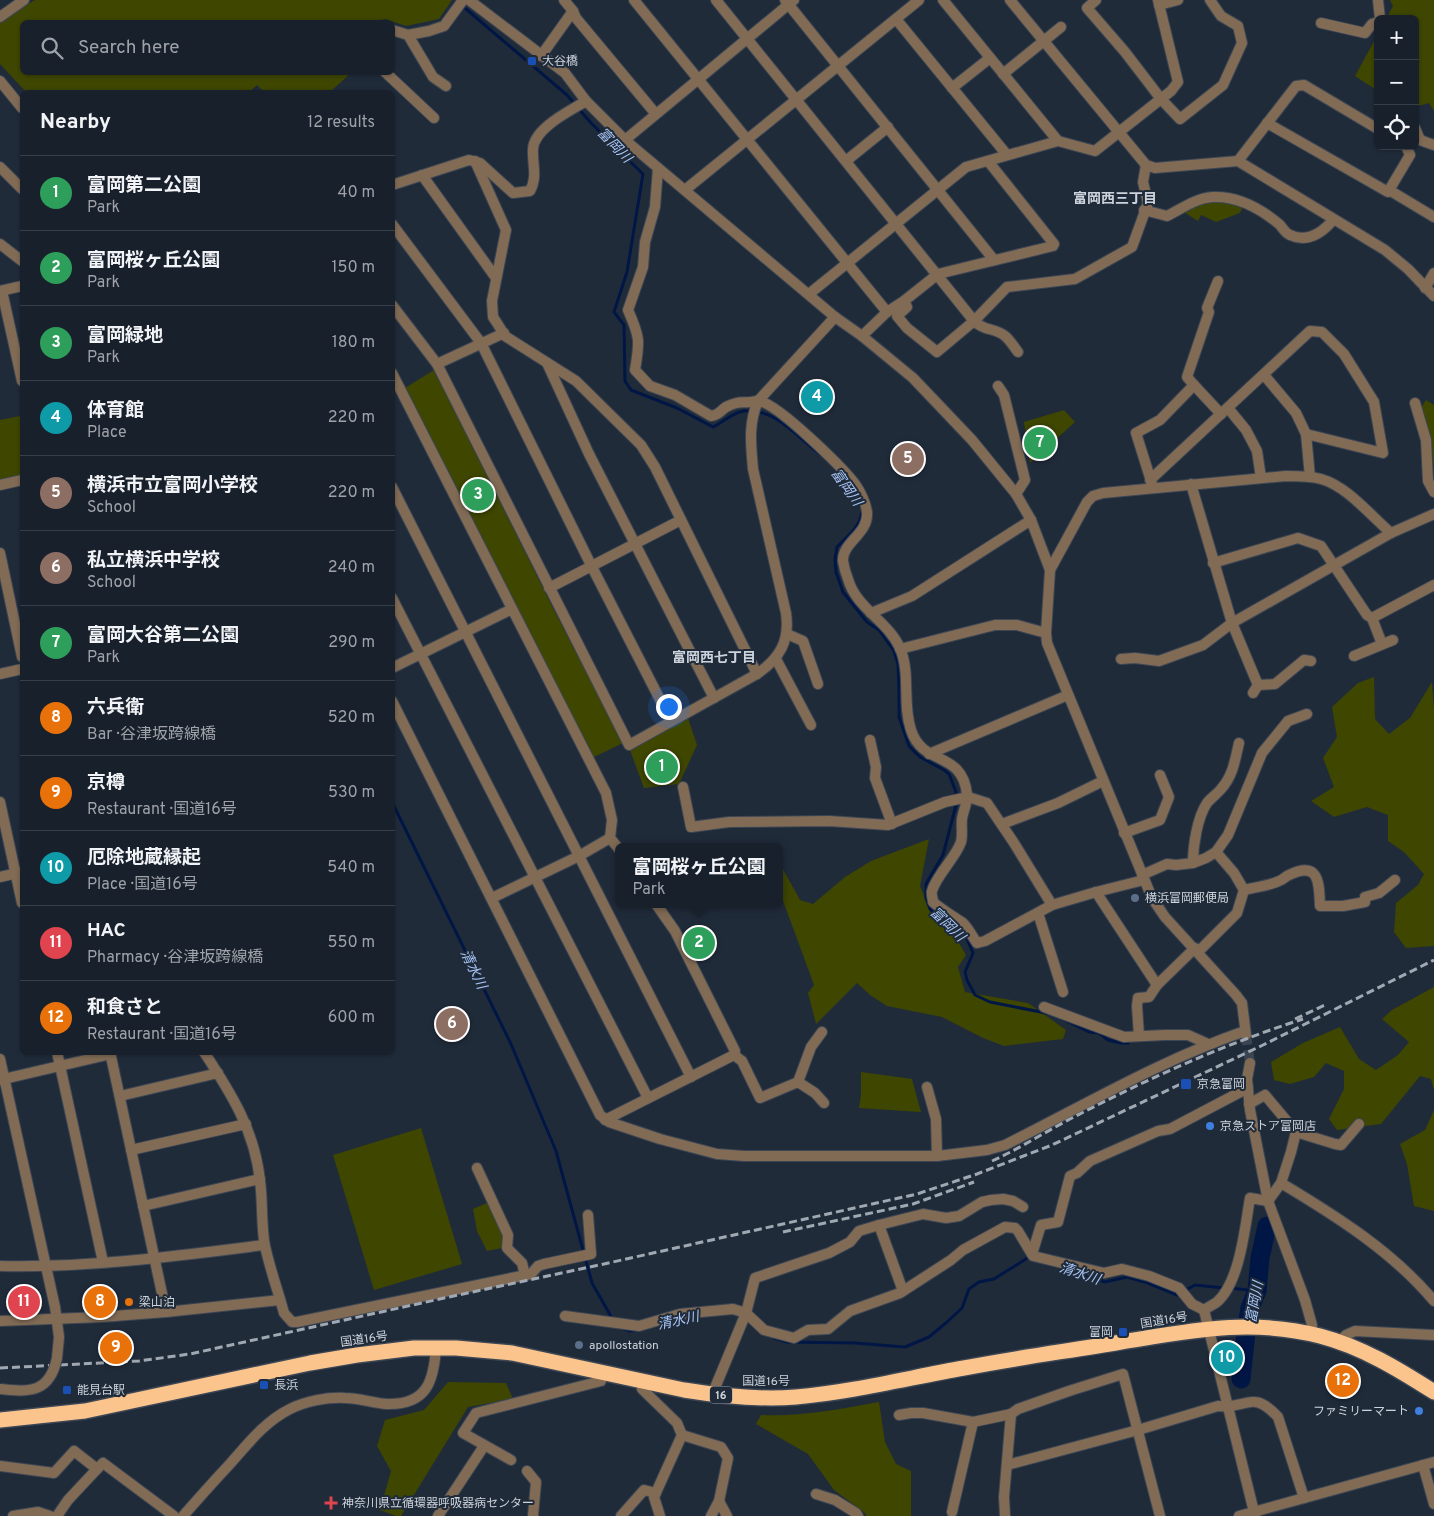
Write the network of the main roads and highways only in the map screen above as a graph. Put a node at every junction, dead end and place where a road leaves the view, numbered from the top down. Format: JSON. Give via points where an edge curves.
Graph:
{"nodes":[{"id":1,"x":1434,"y":1392,"type":"edge"},
{"id":2,"x":0,"y":1420,"type":"edge"}],
"edges":[{"from":1,"to":2,"type":"highway","name":"国道16号","number":"16","via":[[1390,1364],[1339,1342],[1277,1328],[1240,1326],[795,1397],[712,1395],[512,1352],[436,1347],[398,1349],[310,1363],[85,1412]]}]}
